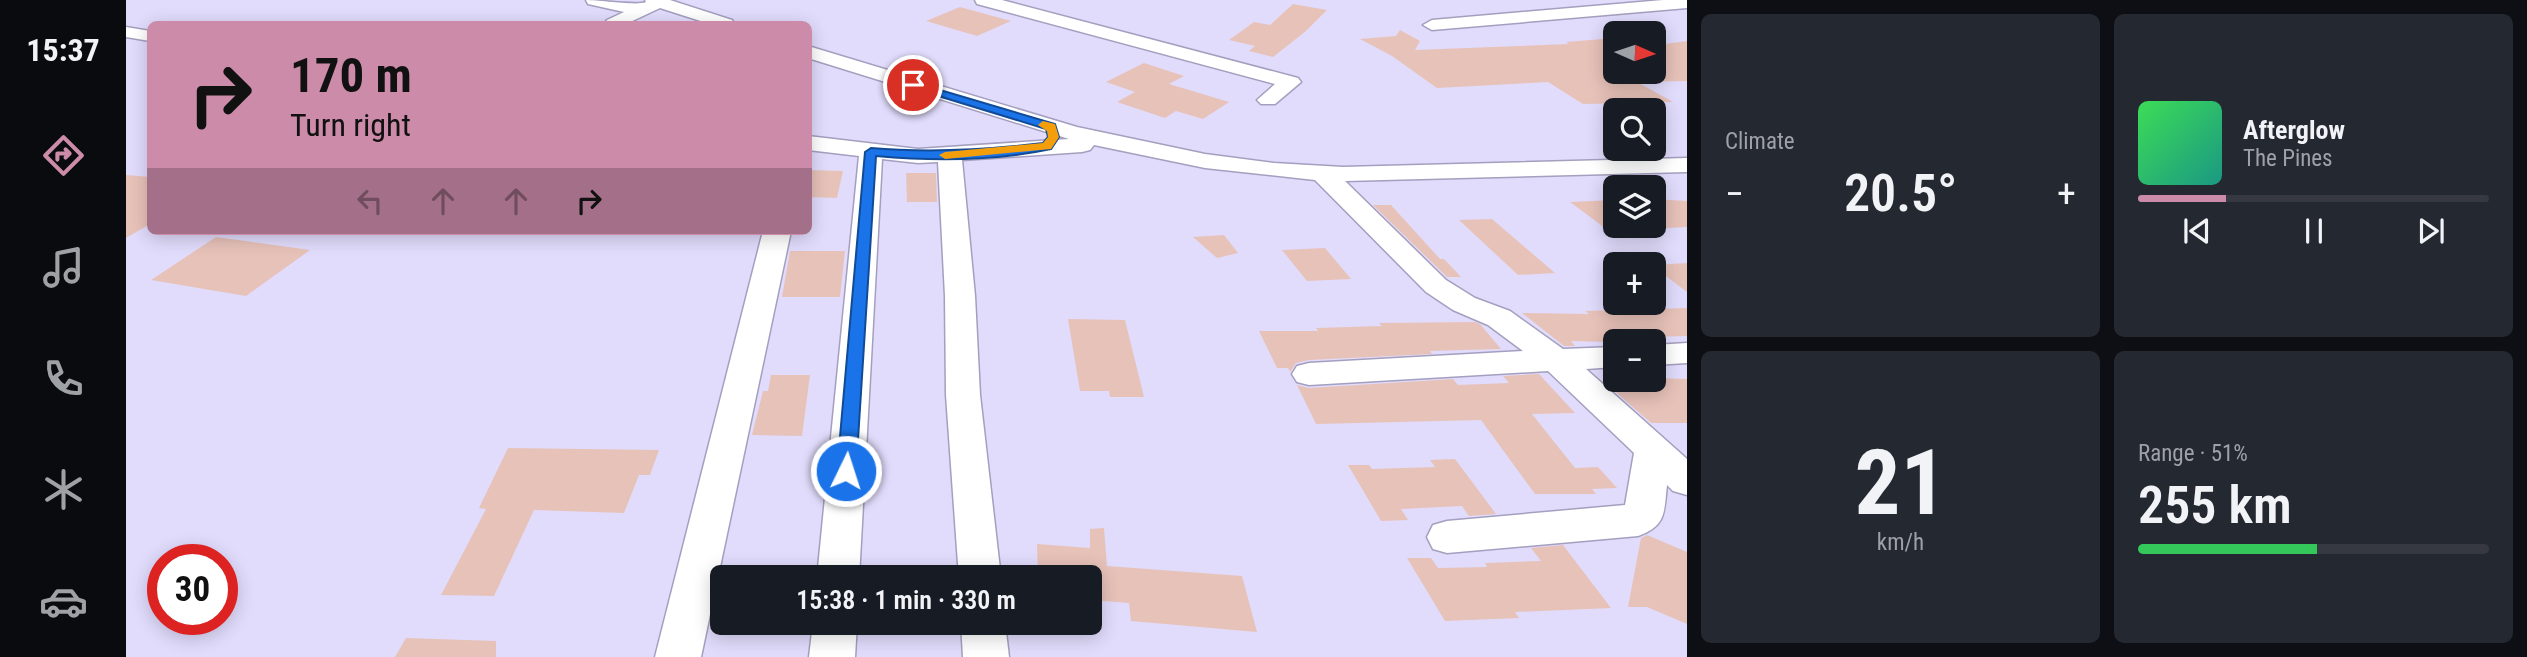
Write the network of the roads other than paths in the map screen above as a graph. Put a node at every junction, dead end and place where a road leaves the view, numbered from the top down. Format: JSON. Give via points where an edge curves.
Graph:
{"nodes":[{"id":1,"x":594,"y":0,"type":"edge"},
{"id":2,"x":983,"y":0,"type":"edge"},
{"id":3,"x":1687,"y":3,"type":"edge"},
{"id":4,"x":651,"y":4,"type":"edge"},
{"id":5,"x":619,"y":21,"type":"edge"},
{"id":6,"x":715,"y":21,"type":"edge"},
{"id":7,"x":1432,"y":24,"type":"dead end"},
{"id":8,"x":126,"y":32,"type":"edge"},
{"id":9,"x":147,"y":36,"type":"edge"},
{"id":10,"x":812,"y":53,"type":"edge"},
{"id":11,"x":1268,"y":100,"type":"dead end"},
{"id":12,"x":1049,"y":136,"type":"junction"},
{"id":13,"x":812,"y":144,"type":"edge"},
{"id":14,"x":871,"y":152,"type":"junction"},
{"id":15,"x":950,"y":155,"type":"junction"},
{"id":16,"x":1687,"y":165,"type":"edge"},
{"id":17,"x":1660,"y":166,"type":"junction"},
{"id":18,"x":1322,"y":174,"type":"junction"},
{"id":19,"x":1687,"y":181,"type":"edge"},
{"id":20,"x":776,"y":235,"type":"edge"},
{"id":21,"x":1687,"y":353,"type":"edge"},
{"id":22,"x":1666,"y":354,"type":"edge"},
{"id":23,"x":1603,"y":357,"type":"edge"},
{"id":24,"x":1556,"y":359,"type":"junction"},
{"id":25,"x":1309,"y":374,"type":"dead end"},
{"id":26,"x":1653,"y":449,"type":"junction"},
{"id":27,"x":1687,"y":481,"type":"edge"},
{"id":28,"x":1447,"y":537,"type":"dead end"},
{"id":29,"x":839,"y":565,"type":"edge"},
{"id":30,"x":979,"y":565,"type":"edge"},
{"id":31,"x":834,"y":635,"type":"edge"},
{"id":32,"x":984,"y":635,"type":"edge"},
{"id":33,"x":678,"y":657,"type":"edge"},
{"id":34,"x":832,"y":657,"type":"edge"},
{"id":35,"x":986,"y":657,"type":"edge"}],
"edges":[{"from":1,"to":4,"type":"street"},
{"from":2,"to":11,"type":"street","via":[[1291,82]]},
{"from":3,"to":7,"type":"street"},
{"from":4,"to":5,"type":"street"},
{"from":4,"to":6,"type":"street"},
{"from":8,"to":9,"type":"street"},
{"from":10,"to":12,"type":"street"},
{"from":12,"to":15,"type":"street"},
{"from":12,"to":18,"type":"street","via":[[1209,163]]},
{"from":13,"to":14,"type":"street"},
{"from":14,"to":15,"type":"street"},
{"from":14,"to":29,"type":"street"},
{"from":15,"to":30,"type":"street","via":[[963,395]]},
{"from":16,"to":17,"type":"street"},
{"from":17,"to":18,"type":"street"},
{"from":17,"to":19,"type":"street"},
{"from":18,"to":24,"type":"street","via":[[1446,294],[1499,318]]},
{"from":20,"to":33,"type":"street"},
{"from":21,"to":22,"type":"street"},
{"from":23,"to":24,"type":"street"},
{"from":24,"to":25,"type":"street"},
{"from":24,"to":26,"type":"street"},
{"from":26,"to":27,"type":"street"},
{"from":26,"to":28,"type":"street","via":[[1643,516],[1638,520]]},
{"from":31,"to":34,"type":"street"},
{"from":32,"to":35,"type":"street"}]}
